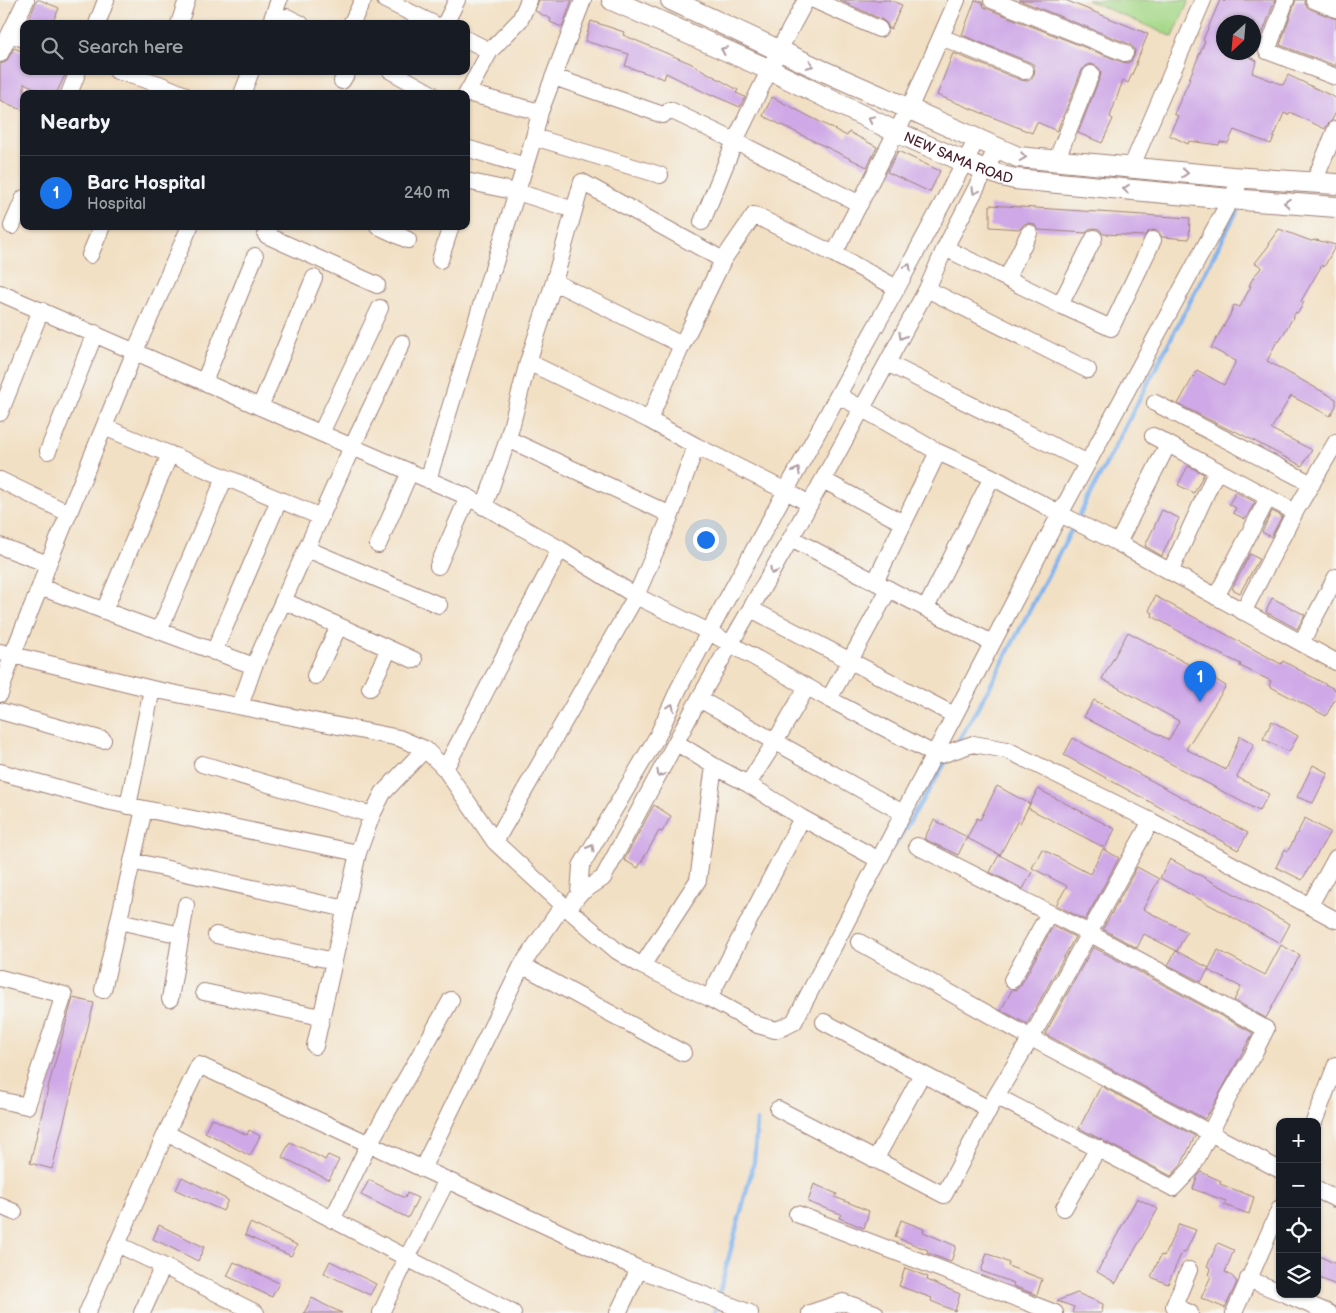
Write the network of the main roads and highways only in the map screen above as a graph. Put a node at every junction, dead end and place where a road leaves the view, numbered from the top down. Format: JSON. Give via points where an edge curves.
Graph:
{"nodes":[{"id":1,"x":612,"y":0,"type":"edge"},
{"id":2,"x":671,"y":0,"type":"edge"},
{"id":3,"x":699,"y":6,"type":"edge"},
{"id":4,"x":1336,"y":184,"type":"edge"},
{"id":5,"x":1336,"y":207,"type":"edge"}],
"edges":[{"from":5,"to":1,"type":"main road","name":"NEW SAMA ROAD","one_way":true,"via":[[1002,176],[896,132],[770,70]]},
{"from":2,"to":3,"type":"main road","name":"NEW SAMA ROAD"},
{"from":3,"to":4,"type":"main road","name":"NEW SAMA ROAD","one_way":true,"via":[[780,50],[1018,157]]}]}
